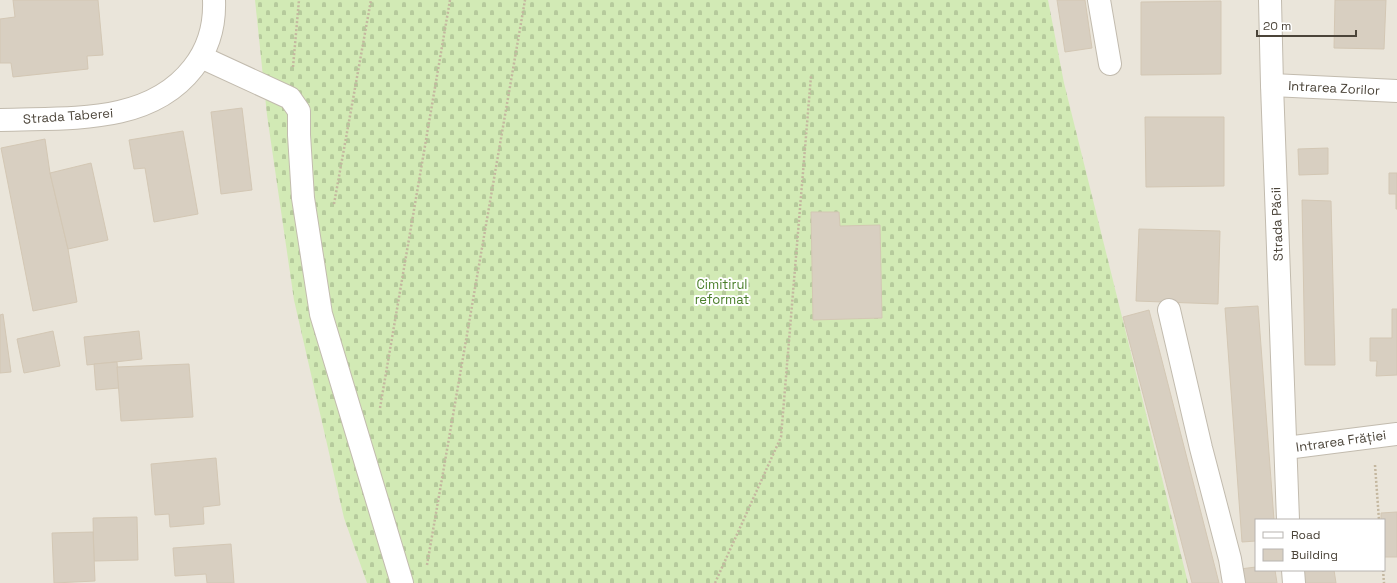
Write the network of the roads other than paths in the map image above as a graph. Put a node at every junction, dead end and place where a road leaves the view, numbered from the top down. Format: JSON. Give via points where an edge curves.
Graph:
{"nodes":[{"id":1,"x":214,"y":0,"type":"edge"},
{"id":2,"x":1099,"y":0,"type":"edge"},
{"id":3,"x":1270,"y":0,"type":"edge"},
{"id":4,"x":202,"y":57,"type":"junction"},
{"id":5,"x":1110,"y":64,"type":"dead end"},
{"id":6,"x":1272,"y":85,"type":"junction"},
{"id":7,"x":1397,"y":92,"type":"edge"},
{"id":8,"x":0,"y":120,"type":"edge"},
{"id":9,"x":1169,"y":310,"type":"dead end"},
{"id":10,"x":1397,"y":434,"type":"edge"},
{"id":11,"x":1286,"y":448,"type":"junction"},
{"id":12,"x":1288,"y":519,"type":"edge"},
{"id":13,"x":1292,"y":571,"type":"edge"},
{"id":14,"x":402,"y":583,"type":"edge"},
{"id":15,"x":1234,"y":583,"type":"edge"},
{"id":16,"x":1294,"y":583,"type":"edge"}],
"edges":[{"from":1,"to":4,"type":"street","name":"Strada Taberei","via":[[215,15]]},
{"from":2,"to":5,"type":"street"},
{"from":3,"to":6,"type":"street","name":"Strada Păcii"},
{"from":4,"to":8,"type":"street","name":"Strada Taberei","via":[[187,76],[168,93],[145,104],[98,116]]},
{"from":4,"to":14,"type":"street","via":[[290,98],[299,111],[303,198],[321,314]]},
{"from":6,"to":7,"type":"street","name":"Intrarea Zorilor"},
{"from":6,"to":11,"type":"street","name":"Strada Păcii"},
{"from":9,"to":15,"type":"street"},
{"from":10,"to":11,"type":"street","name":"Intrarea Frăției"},
{"from":11,"to":12,"type":"street","name":"Strada Păcii"},
{"from":13,"to":16,"type":"street"}]}
